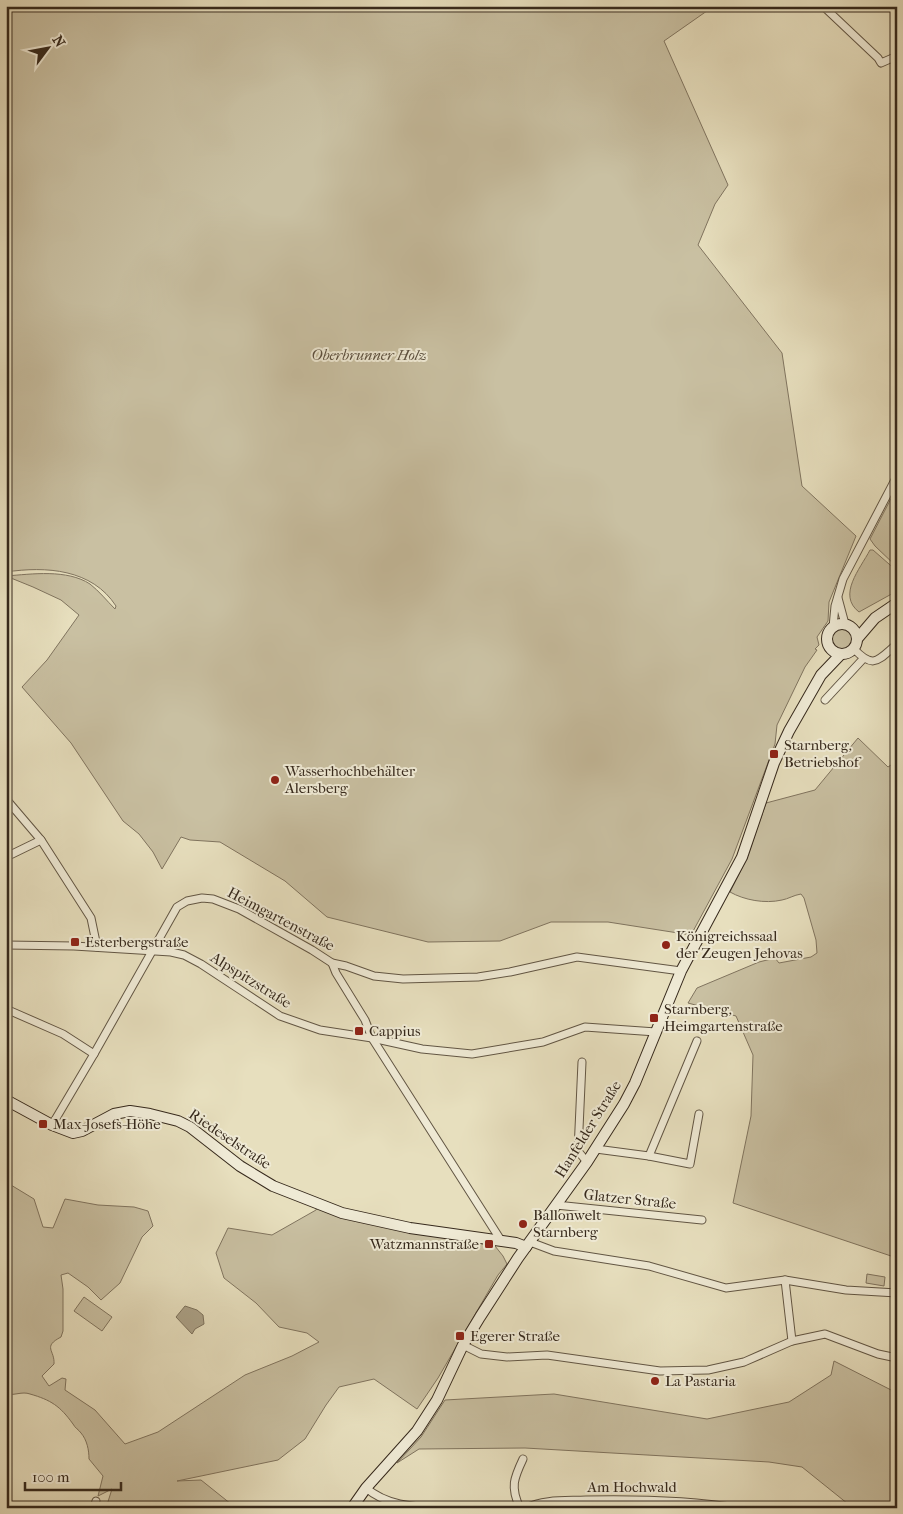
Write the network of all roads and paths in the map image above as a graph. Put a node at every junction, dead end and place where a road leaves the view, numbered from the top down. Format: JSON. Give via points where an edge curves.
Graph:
{"nodes":[{"id":1,"x":823,"y":6,"type":"edge"},
{"id":2,"x":897,"y":56,"type":"edge"},
{"id":3,"x":897,"y":476,"type":"edge"},
{"id":4,"x":838,"y":597,"type":"junction"},
{"id":5,"x":894,"y":605,"type":"edge"},
{"id":6,"x":875,"y":618,"type":"junction"},
{"id":7,"x":847,"y":625,"type":"junction"},
{"id":8,"x":833,"y":626,"type":"junction"},
{"id":9,"x":855,"y":644,"type":"junction"},
{"id":10,"x":897,"y":644,"type":"edge"},
{"id":11,"x":829,"y":648,"type":"junction"},
{"id":12,"x":841,"y":654,"type":"junction"},
{"id":13,"x":863,"y":659,"type":"junction"},
{"id":14,"x":821,"y":675,"type":"junction"},
{"id":15,"x":825,"y":700,"type":"dead end"},
{"id":16,"x":6,"y":799,"type":"edge"},
{"id":17,"x":41,"y":840,"type":"junction"},
{"id":18,"x":6,"y":857,"type":"edge"},
{"id":19,"x":6,"y":944,"type":"edge"},
{"id":20,"x":97,"y":947,"type":"junction"},
{"id":21,"x":151,"y":952,"type":"junction"},
{"id":22,"x":332,"y":963,"type":"junction"},
{"id":23,"x":681,"y":971,"type":"junction"},
{"id":24,"x":6,"y":1009,"type":"edge"},
{"id":25,"x":656,"y":1032,"type":"junction"},
{"id":26,"x":372,"y":1038,"type":"junction"},
{"id":27,"x":697,"y":1041,"type":"dead end"},
{"id":28,"x":94,"y":1054,"type":"junction"},
{"id":29,"x":582,"y":1062,"type":"dead end"},
{"id":30,"x":6,"y":1100,"type":"edge"},
{"id":31,"x":699,"y":1114,"type":"dead end"},
{"id":32,"x":52,"y":1126,"type":"junction"},
{"id":33,"x":596,"y":1149,"type":"junction"},
{"id":34,"x":649,"y":1156,"type":"junction"},
{"id":35,"x":587,"y":1162,"type":"junction"},
{"id":36,"x":556,"y":1205,"type":"junction"},
{"id":37,"x":702,"y":1220,"type":"dead end"},
{"id":38,"x":502,"y":1242,"type":"junction"},
{"id":39,"x":528,"y":1244,"type":"junction"},
{"id":40,"x":518,"y":1258,"type":"junction"},
{"id":41,"x":785,"y":1280,"type":"junction"},
{"id":42,"x":897,"y":1293,"type":"edge"},
{"id":43,"x":792,"y":1341,"type":"junction"},
{"id":44,"x":463,"y":1345,"type":"junction"},
{"id":45,"x":897,"y":1358,"type":"edge"},
{"id":46,"x":523,"y":1459,"type":"dead end"},
{"id":47,"x":366,"y":1488,"type":"junction"},
{"id":48,"x":352,"y":1508,"type":"edge"},
{"id":49,"x":436,"y":1508,"type":"edge"},
{"id":50,"x":520,"y":1508,"type":"edge"},
{"id":51,"x":526,"y":1508,"type":"edge"},
{"id":52,"x":738,"y":1508,"type":"edge"}],
"edges":[{"from":1,"to":2,"type":"street","via":[[881,63]]},
{"from":3,"to":4,"type":"street","via":[[843,579]]},
{"from":4,"to":7,"type":"street"},
{"from":4,"to":8,"type":"street"},
{"from":5,"to":6,"type":"street"},
{"from":6,"to":7,"type":"street"},
{"from":6,"to":9,"type":"street"},
{"from":7,"to":8,"type":"street"},
{"from":7,"to":9,"type":"street","via":[[855,631]]},
{"from":8,"to":11,"type":"street","via":[[827,636]]},
{"from":9,"to":12,"type":"street","via":[[846,654]]},
{"from":9,"to":13,"type":"street"},
{"from":10,"to":13,"type":"street","via":[[878,660]]},
{"from":11,"to":12,"type":"street"},
{"from":11,"to":14,"type":"street","name":"Hanfelder Straße"},
{"from":12,"to":14,"type":"street","name":"Hanfelder Straße"},
{"from":13,"to":15,"type":"street"},
{"from":14,"to":23,"type":"street","name":"Hanfelder Straße","via":[[774,763],[742,857]]},
{"from":16,"to":17,"type":"street"},
{"from":17,"to":18,"type":"street"},
{"from":17,"to":20,"type":"street","via":[[91,918]]},
{"from":19,"to":20,"type":"street","name":"Alpspitzstraße"},
{"from":20,"to":21,"type":"street","name":"Alpspitzstraße"},
{"from":21,"to":22,"type":"street","name":"Heimgartenstraße","via":[[177,907],[187,900],[202,898],[239,909]]},
{"from":21,"to":26,"type":"street","name":"Alpspitzstraße","via":[[184,955],[280,1016],[320,1030]]},
{"from":21,"to":28,"type":"street","name":"Heimgartenstraße"},
{"from":22,"to":23,"type":"street","name":"Heimgartenstraße","via":[[374,976],[403,979],[478,977],[577,957]]},
{"from":22,"to":26,"type":"street","via":[[366,1020]]},
{"from":23,"to":25,"type":"street","name":"Hanfelder Straße"},
{"from":24,"to":28,"type":"street","via":[[63,1034]]},
{"from":25,"to":26,"type":"street","name":"Alpspitzstraße","via":[[584,1027],[543,1042],[472,1054],[422,1049]]},
{"from":25,"to":33,"type":"street","name":"Hanfelder Straße","via":[[635,1083]]},
{"from":26,"to":38,"type":"street"},
{"from":27,"to":34,"type":"street"},
{"from":28,"to":32,"type":"street","name":"Heimgartenstraße"},
{"from":29,"to":35,"type":"street","via":[[578,1152]]},
{"from":30,"to":32,"type":"street","name":"Riedeselstraße"},
{"from":31,"to":34,"type":"street","via":[[690,1164]]},
{"from":32,"to":38,"type":"street","name":"Riedeselstraße","via":[[73,1133],[114,1114],[130,1111],[178,1121],[273,1186],[342,1213],[410,1228]]},
{"from":33,"to":34,"type":"street"},
{"from":33,"to":35,"type":"street","name":"Hanfelder Straße"},
{"from":35,"to":36,"type":"street","name":"Hanfelder Straße"},
{"from":36,"to":37,"type":"street","name":"Glatzer Straße"},
{"from":36,"to":39,"type":"street","name":"Hanfelder Straße"},
{"from":38,"to":39,"type":"street","name":"Riedeselstraße"},
{"from":38,"to":40,"type":"street"},
{"from":39,"to":40,"type":"street","name":"Hanfelder Straße"},
{"from":39,"to":41,"type":"street","via":[[649,1266],[726,1288]]},
{"from":40,"to":44,"type":"street","name":"Hanfelder Straße"},
{"from":41,"to":42,"type":"street","via":[[846,1290]]},
{"from":41,"to":43,"type":"street"},
{"from":43,"to":44,"type":"street","via":[[744,1362],[708,1370],[660,1371],[547,1355],[506,1357],[481,1354]]},
{"from":43,"to":45,"type":"street","via":[[825,1334]]},
{"from":44,"to":47,"type":"street","name":"Hanfelder Straße","via":[[418,1432]]},
{"from":46,"to":50,"type":"street","via":[[514,1484]]},
{"from":47,"to":48,"type":"street","name":"Hanfelder Straße"},
{"from":47,"to":49,"type":"street","via":[[394,1502]]},
{"from":51,"to":52,"type":"street","name":"Am Hochwald","via":[[555,1501],[607,1500],[677,1501]]}]}
